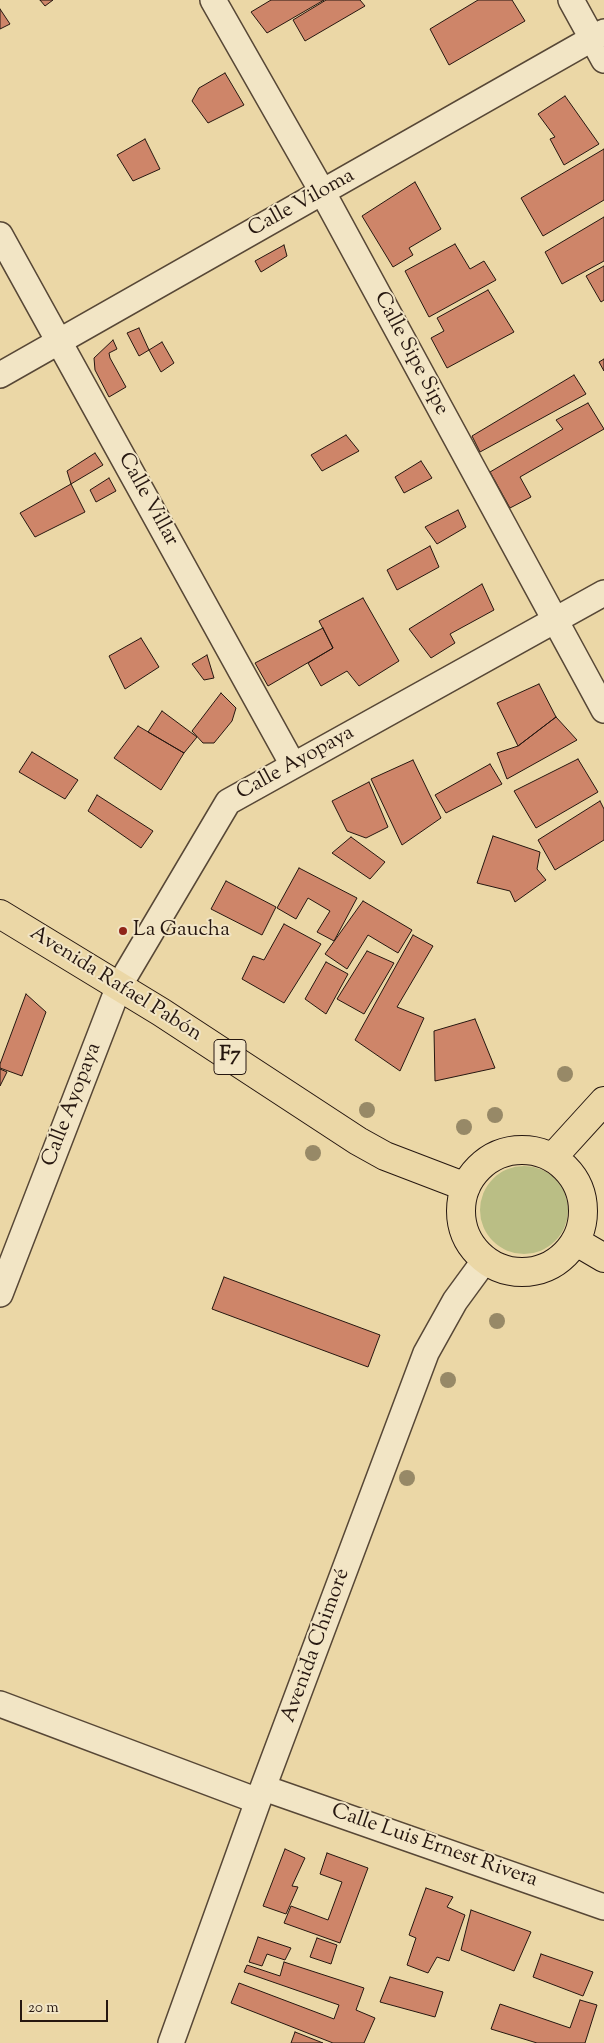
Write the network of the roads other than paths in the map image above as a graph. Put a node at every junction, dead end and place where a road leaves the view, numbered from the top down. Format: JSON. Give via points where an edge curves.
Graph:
{"nodes":[{"id":1,"x":213,"y":0,"type":"edge"},
{"id":2,"x":571,"y":0,"type":"edge"},
{"id":3,"x":598,"y":35,"type":"edge"},
{"id":4,"x":604,"y":60,"type":"edge"},
{"id":5,"x":323,"y":193,"type":"junction"},
{"id":6,"x":0,"y":235,"type":"edge"},
{"id":7,"x":59,"y":341,"type":"junction"},
{"id":8,"x":0,"y":375,"type":"edge"},
{"id":9,"x":604,"y":593,"type":"edge"},
{"id":10,"x":554,"y":620,"type":"junction"},
{"id":11,"x":604,"y":710,"type":"edge"},
{"id":12,"x":293,"y":765,"type":"junction"},
{"id":13,"x":0,"y":914,"type":"edge"},
{"id":14,"x":118,"y":986,"type":"junction"},
{"id":15,"x":604,"y":1101,"type":"edge"},
{"id":16,"x":552,"y":1157,"type":"junction"},
{"id":17,"x":466,"y":1187,"type":"junction"},
{"id":18,"x":575,"y":1241,"type":"junction"},
{"id":19,"x":604,"y":1258,"type":"edge"},
{"id":20,"x":485,"y":1260,"type":"junction"},
{"id":21,"x":0,"y":1294,"type":"edge"},
{"id":22,"x":0,"y":1704,"type":"edge"},
{"id":23,"x":261,"y":1795,"type":"junction"},
{"id":24,"x":604,"y":1907,"type":"edge"},
{"id":25,"x":171,"y":2043,"type":"edge"}],
"edges":[{"from":1,"to":5,"type":"street","name":"Calle Sipe Sipe"},
{"from":2,"to":3,"type":"street"},
{"from":3,"to":4,"type":"street"},
{"from":3,"to":5,"type":"street","name":"Calle Viloma"},
{"from":5,"to":7,"type":"street","name":"Calle Viloma"},
{"from":5,"to":10,"type":"street","name":"Calle Sipe Sipe"},
{"from":6,"to":7,"type":"street","name":"Calle Villar"},
{"from":7,"to":8,"type":"street","name":"Calle Viloma"},
{"from":7,"to":12,"type":"street","name":"Calle Villar"},
{"from":9,"to":10,"type":"street","name":"Calle Ayopaya"},
{"from":10,"to":11,"type":"street","name":"Calle Sipe Sipe"},
{"from":10,"to":12,"type":"street","name":"Calle Ayopaya"},
{"from":12,"to":14,"type":"street","name":"Calle Ayopaya","via":[[228,802]]},
{"from":13,"to":14,"type":"highway","name":"Avenida Rafael Pabón","number":"F7"},
{"from":14,"to":17,"type":"highway","name":"Avenida Rafael Pabón","number":"F7","via":[[358,1141],[385,1156]]},
{"from":14,"to":21,"type":"street","name":"Calle Ayopaya"},
{"from":15,"to":16,"type":"highway"},
{"from":16,"to":17,"type":"highway","via":[[528,1150],[503,1152],[480,1166]]},
{"from":16,"to":18,"type":"highway","via":[[566,1167],[582,1195],[582,1226]]},
{"from":17,"to":20,"type":"highway","via":[[461,1206],[463,1227],[471,1246]]},
{"from":18,"to":19,"type":"highway"},
{"from":18,"to":20,"type":"highway","via":[[565,1255],[535,1271],[517,1272]]},
{"from":20,"to":23,"type":"street","name":"Avenida Chimoré","via":[[455,1301],[426,1353]]},
{"from":22,"to":23,"type":"street","name":"Calle Luis Ernest Rivera"},
{"from":23,"to":24,"type":"street","name":"Calle Luis Ernest Rivera"},
{"from":23,"to":25,"type":"street","name":"Avenida Chimoré"}]}
